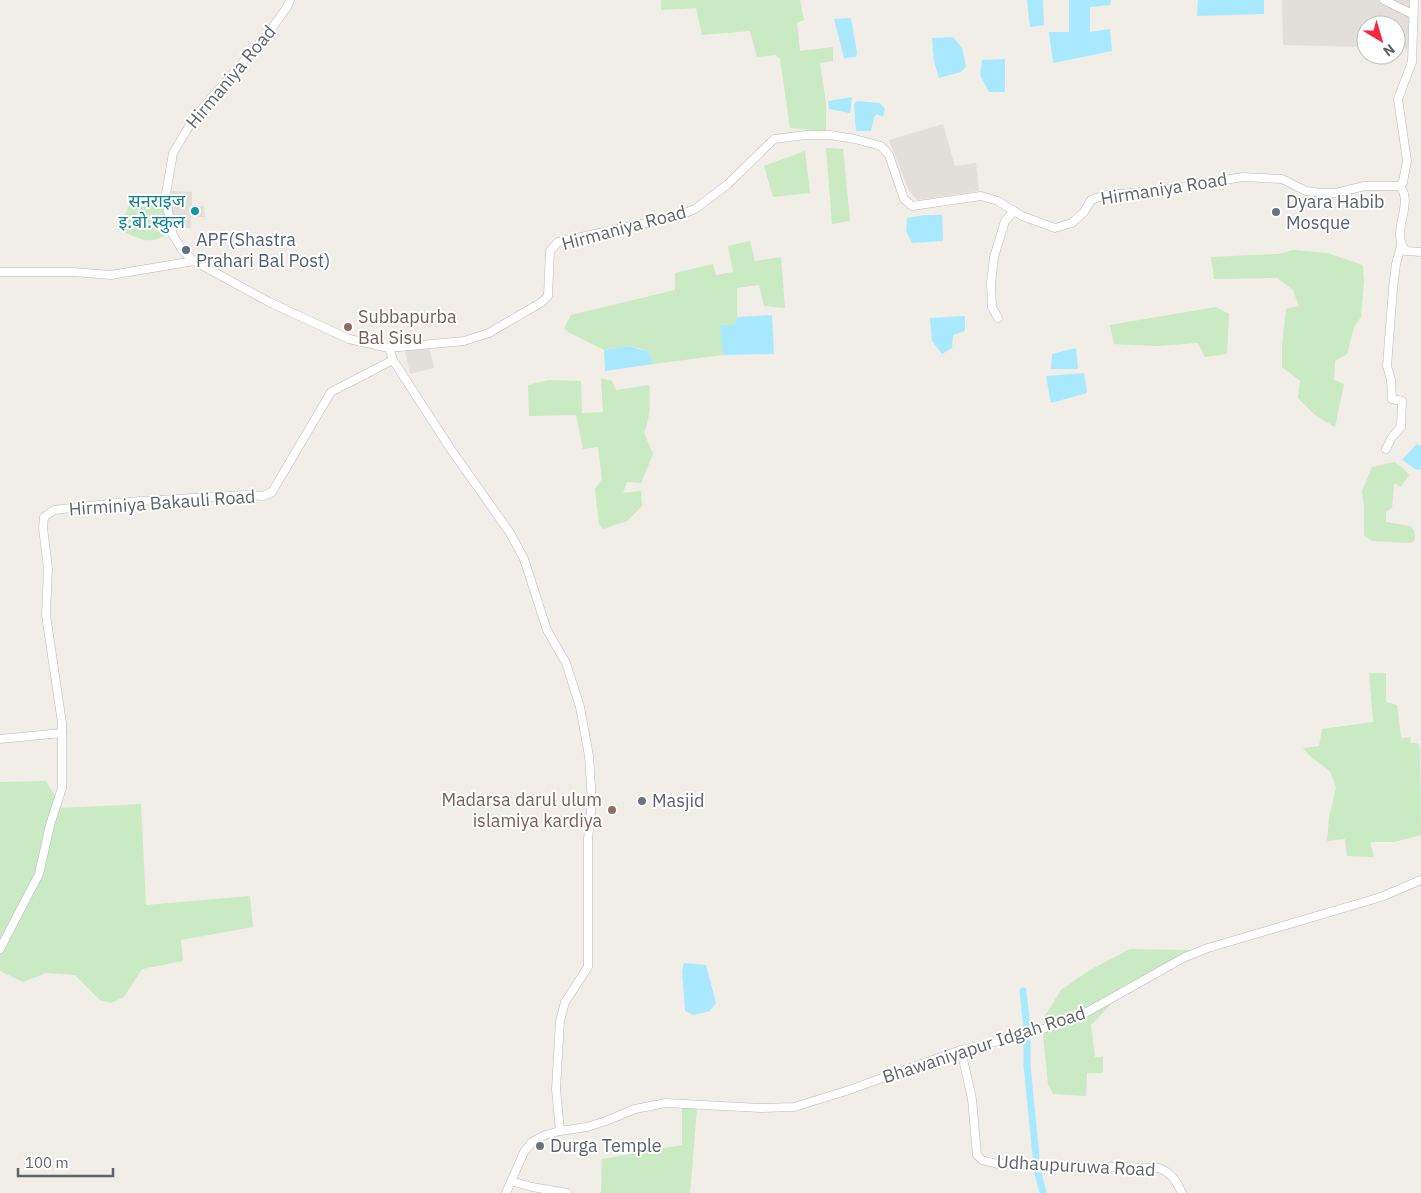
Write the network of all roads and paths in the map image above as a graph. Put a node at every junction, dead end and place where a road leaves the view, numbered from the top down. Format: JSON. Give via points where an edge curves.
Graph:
{"nodes":[{"id":1,"x":290,"y":0,"type":"edge"},
{"id":2,"x":1384,"y":0,"type":"edge"},
{"id":3,"x":1414,"y":0,"type":"edge"},
{"id":4,"x":1416,"y":18,"type":"edge"},
{"id":5,"x":1400,"y":186,"type":"junction"},
{"id":6,"x":1014,"y":211,"type":"junction"},
{"id":7,"x":1401,"y":246,"type":"junction"},
{"id":8,"x":1421,"y":252,"type":"edge"},
{"id":9,"x":194,"y":261,"type":"junction"},
{"id":10,"x":0,"y":272,"type":"edge"},
{"id":11,"x":998,"y":318,"type":"dead end"},
{"id":12,"x":389,"y":348,"type":"junction"},
{"id":13,"x":393,"y":360,"type":"junction"},
{"id":14,"x":1386,"y":449,"type":"dead end"},
{"id":15,"x":62,"y":733,"type":"junction"},
{"id":16,"x":0,"y":738,"type":"edge"},
{"id":17,"x":1421,"y":880,"type":"edge"},
{"id":18,"x":0,"y":949,"type":"edge"},
{"id":19,"x":961,"y":1050,"type":"junction"},
{"id":20,"x":560,"y":1131,"type":"junction"},
{"id":21,"x":512,"y":1181,"type":"junction"},
{"id":22,"x":506,"y":1193,"type":"edge"},
{"id":23,"x":567,"y":1193,"type":"edge"},
{"id":24,"x":1182,"y":1193,"type":"edge"}],
"edges":[{"from":1,"to":9,"type":"street","name":"Hirmaniya Road","via":[[270,31],[194,118],[173,153],[167,206],[174,235],[182,250]]},
{"from":2,"to":4,"type":"street"},
{"from":3,"to":4,"type":"street"},
{"from":4,"to":5,"type":"street","via":[[1412,62],[1398,99],[1407,161],[1404,182]]},
{"from":5,"to":6,"type":"street","name":"Hirmaniya Road","via":[[1364,186],[1321,194],[1306,191],[1282,179],[1244,177],[1157,191],[1105,195],[1091,200],[1072,223],[1055,228]]},
{"from":5,"to":7,"type":"street","via":[[1405,203],[1399,233]]},
{"from":6,"to":11,"type":"street","via":[[1006,221],[994,257],[992,307]]},
{"from":6,"to":12,"type":"street","name":"Hirmaniya Road","via":[[998,201],[980,196],[912,206],[904,200],[888,155],[881,146],[830,135],[774,139],[728,184],[695,209],[678,216],[558,242],[550,251],[548,296],[488,333],[464,341]]},
{"from":7,"to":8,"type":"street","via":[[1406,251]]},
{"from":7,"to":14,"type":"street","via":[[1393,288],[1387,366],[1392,399],[1402,401],[1401,427]]},
{"from":9,"to":10,"type":"street","via":[[111,275]]},
{"from":9,"to":12,"type":"street","name":"Hirmaniya Road","via":[[268,302],[340,335]]},
{"from":12,"to":13,"type":"street"},
{"from":13,"to":15,"type":"street","name":"Hirminiya Bakauli Road","via":[[331,392],[272,492],[263,496],[125,502],[54,510],[44,518],[48,568],[46,615],[61,704]]},
{"from":13,"to":20,"type":"street","via":[[510,533],[524,559],[547,630],[566,663],[580,707],[589,756],[592,802],[588,839],[588,967],[565,1002],[560,1021],[556,1089]]},
{"from":15,"to":16,"type":"street"},
{"from":15,"to":18,"type":"street","name":"Hirminiya Bakauli Road","via":[[62,788],[38,874]]},
{"from":17,"to":19,"type":"street","name":"Bhawaniyapur Idgah Road","via":[[1381,896],[1208,948],[1185,957],[1085,1013],[1053,1026]]},
{"from":19,"to":20,"type":"street","name":"Bhawaniyapur Idgah Road","via":[[794,1108],[666,1104],[635,1109],[587,1127]]},
{"from":19,"to":24,"type":"street","name":"Udhaupuruwa Road","via":[[972,1099],[975,1146],[982,1160],[997,1164],[1160,1168],[1168,1171]]},
{"from":20,"to":21,"type":"street","name":"Bhawaniyapur Idgah Road","via":[[532,1142],[524,1152]]},
{"from":21,"to":22,"type":"street","name":"Bhawaniyapur Idgah Road"},
{"from":21,"to":23,"type":"street"}]}
